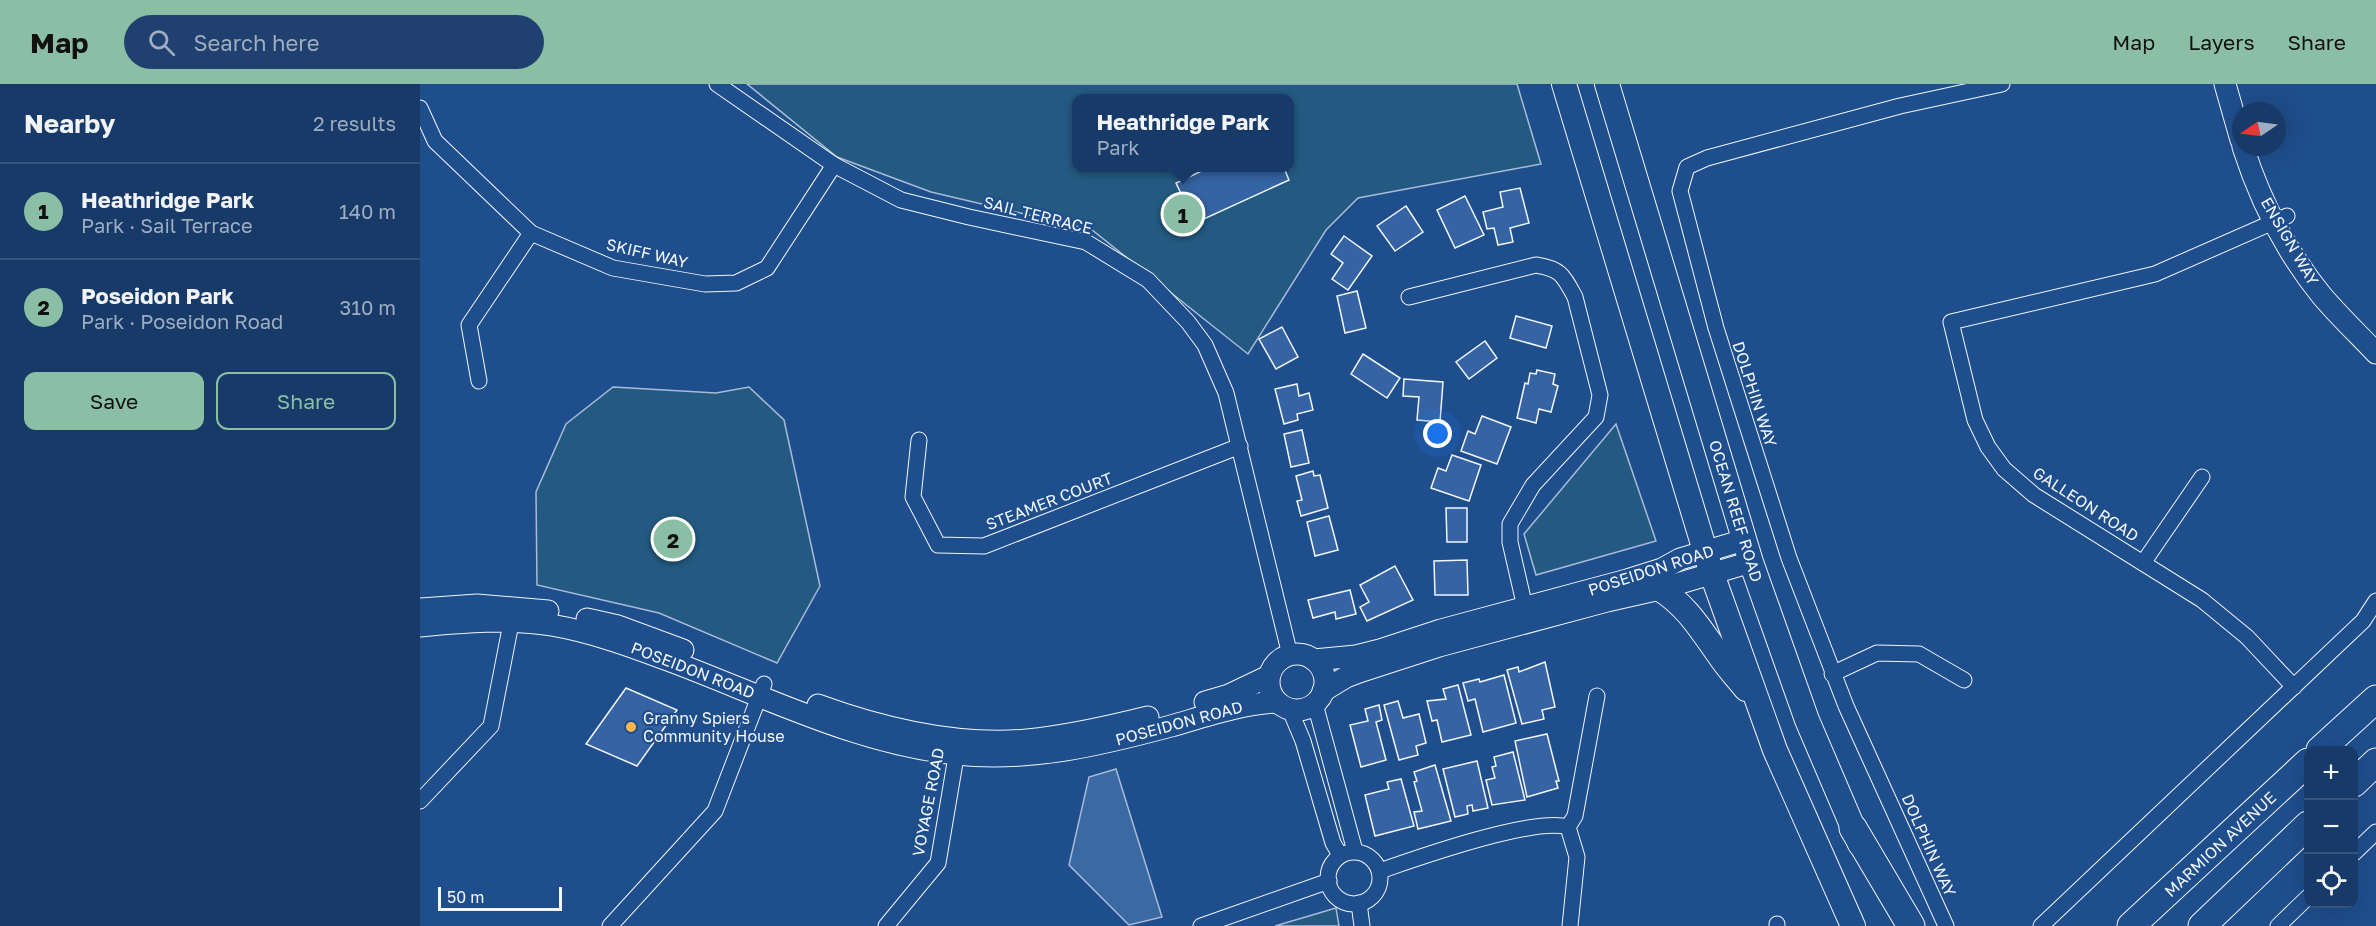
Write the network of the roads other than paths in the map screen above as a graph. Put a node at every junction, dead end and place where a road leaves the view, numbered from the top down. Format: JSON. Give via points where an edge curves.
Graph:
{"nodes":[{"id":1,"x":717,"y":84,"type":"edge"},
{"id":2,"x":1564,"y":84,"type":"edge"},
{"id":3,"x":1607,"y":84,"type":"edge"},
{"id":4,"x":2001,"y":84,"type":"edge"},
{"id":5,"x":2225,"y":84,"type":"edge"},
{"id":6,"x":2239,"y":84,"type":"edge"},
{"id":7,"x":2244,"y":102,"type":"edge"},
{"id":8,"x":420,"y":108,"type":"edge"},
{"id":9,"x":2232,"y":108,"type":"edge"},
{"id":10,"x":2248,"y":156,"type":"edge"},
{"id":11,"x":2260,"y":156,"type":"edge"},
{"id":12,"x":834,"y":165,"type":"junction"},
{"id":13,"x":2281,"y":219,"type":"junction"},
{"id":14,"x":531,"y":233,"type":"junction"},
{"id":15,"x":1409,"y":297,"type":"dead end"},
{"id":16,"x":2376,"y":334,"type":"edge"},
{"id":17,"x":2376,"y":352,"type":"edge"},
{"id":18,"x":479,"y":381,"type":"dead end"},
{"id":19,"x":919,"y":440,"type":"dead end"},
{"id":20,"x":1240,"y":446,"type":"junction"},
{"id":21,"x":2202,"y":477,"type":"dead end"},
{"id":22,"x":1748,"y":551,"type":"junction"},
{"id":23,"x":1708,"y":563,"type":"junction"},
{"id":24,"x":2143,"y":563,"type":"junction"},
{"id":25,"x":1660,"y":589,"type":"junction"},
{"id":26,"x":2376,"y":600,"type":"edge"},
{"id":27,"x":420,"y":609,"type":"edge"},
{"id":28,"x":513,"y":614,"type":"junction"},
{"id":29,"x":1526,"y":615,"type":"junction"},
{"id":30,"x":420,"y":626,"type":"edge"},
{"id":31,"x":1290,"y":655,"type":"junction"},
{"id":32,"x":1314,"y":660,"type":"junction"},
{"id":33,"x":1832,"y":674,"type":"junction"},
{"id":34,"x":1269,"y":676,"type":"junction"},
{"id":35,"x":1964,"y":680,"type":"dead end"},
{"id":36,"x":2294,"y":687,"type":"junction"},
{"id":37,"x":762,"y":690,"type":"junction"},
{"id":38,"x":1597,"y":696,"type":"dead end"},
{"id":39,"x":1319,"y":697,"type":"junction"},
{"id":40,"x":2376,"y":699,"type":"edge"},
{"id":41,"x":1757,"y":702,"type":"junction"},
{"id":42,"x":1283,"y":706,"type":"junction"},
{"id":43,"x":2324,"y":746,"type":"edge"},
{"id":44,"x":957,"y":747,"type":"junction"},
{"id":45,"x":2376,"y":762,"type":"edge"},
{"id":46,"x":2304,"y":766,"type":"edge"},
{"id":47,"x":2358,"y":779,"type":"edge"},
{"id":48,"x":420,"y":801,"type":"edge"},
{"id":49,"x":1568,"y":827,"type":"junction"},
{"id":50,"x":1853,"y":828,"type":"junction"},
{"id":51,"x":2304,"y":829,"type":"edge"},
{"id":52,"x":2376,"y":832,"type":"edge"},
{"id":53,"x":2358,"y":850,"type":"edge"},
{"id":54,"x":1348,"y":853,"type":"junction"},
{"id":55,"x":1380,"y":871,"type":"junction"},
{"id":56,"x":1329,"y":881,"type":"junction"},
{"id":57,"x":2304,"y":901,"type":"edge"},
{"id":58,"x":1359,"y":903,"type":"junction"},
{"id":59,"x":610,"y":926,"type":"edge"},
{"id":60,"x":886,"y":926,"type":"edge"},
{"id":61,"x":1201,"y":926,"type":"edge"},
{"id":62,"x":1362,"y":926,"type":"edge"},
{"id":63,"x":1570,"y":926,"type":"edge"},
{"id":64,"x":1853,"y":926,"type":"edge"},
{"id":65,"x":1896,"y":926,"type":"edge"},
{"id":66,"x":1911,"y":926,"type":"edge"},
{"id":67,"x":1946,"y":926,"type":"edge"},
{"id":68,"x":2040,"y":926,"type":"edge"},
{"id":69,"x":2131,"y":926,"type":"edge"},
{"id":70,"x":2202,"y":926,"type":"edge"},
{"id":71,"x":2278,"y":926,"type":"edge"}],
"edges":[{"from":1,"to":12,"type":"street","name":"SAIL TERRACE"},
{"from":2,"to":23,"type":"main road"},
{"from":3,"to":22,"type":"main road","name":"OCEAN REEF ROAD"},
{"from":4,"to":33,"type":"street","name":"DOLPHIN WAY","via":[[1900,106],[1707,158],[1687,167],[1680,191],[1722,350],[1789,558]]},
{"from":5,"to":9,"type":"street"},
{"from":6,"to":7,"type":"street"},
{"from":8,"to":14,"type":"street","name":"SKIFF WAY","via":[[435,141]]},
{"from":10,"to":13,"type":"street","name":"ENSIGN WAY"},
{"from":11,"to":13,"type":"street","name":"ENSIGN WAY"},
{"from":12,"to":14,"type":"street","name":"SKIFF WAY","via":[[767,268],[736,283],[705,284],[613,268]]},
{"from":12,"to":20,"type":"street","name":"SAIL TERRACE","via":[[901,200],[1086,242],[1148,280],[1205,345],[1226,393]]},
{"from":13,"to":16,"type":"street","name":"ENSIGN WAY","via":[[2334,289]]},
{"from":13,"to":17,"type":"street","name":"ENSIGN WAY","via":[[2321,295]]},
{"from":13,"to":24,"type":"street","name":"GALLEON ROAD","via":[[2155,274],[1951,322],[1975,420],[2004,469],[2034,495]]},
{"from":14,"to":18,"type":"street","via":[[469,325]]},
{"from":15,"to":29,"type":"street","via":[[1536,265],[1555,268],[1575,297],[1600,394],[1596,417],[1533,485],[1510,524],[1510,542]]},
{"from":19,"to":20,"type":"street","name":"STEAMER COURT","via":[[913,497],[938,545],[984,546]]},
{"from":20,"to":31,"type":"street","name":"SAIL TERRACE"},
{"from":21,"to":24,"type":"street"},
{"from":22,"to":23,"type":"street","name":"POSEIDON ROAD"},
{"from":22,"to":50,"type":"main road","name":"OCEAN REEF ROAD","via":[[1807,720]]},
{"from":23,"to":25,"type":"street","name":"POSEIDON ROAD"},
{"from":23,"to":29,"type":"street","name":"POSEIDON ROAD","via":[[1680,560]]},
{"from":23,"to":41,"type":"main road"},
{"from":24,"to":36,"type":"street","name":"GALLEON ROAD","via":[[2202,600],[2247,637]]},
{"from":25,"to":29,"type":"street","name":"POSEIDON ROAD"},
{"from":25,"to":41,"type":"main road","via":[[1692,616]]},
{"from":26,"to":36,"type":"street","via":[[2363,621]]},
{"from":27,"to":28,"type":"street","name":"POSEIDON ROAD","via":[[477,605]]},
{"from":28,"to":30,"type":"street","name":"POSEIDON ROAD"},
{"from":28,"to":37,"type":"street","name":"POSEIDON ROAD","via":[[630,645]]},
{"from":28,"to":48,"type":"street","via":[[491,726]]},
{"from":29,"to":32,"type":"street","name":"POSEIDON ROAD","via":[[1441,630],[1356,656]]},
{"from":29,"to":39,"type":"street","name":"POSEIDON ROAD","via":[[1346,677]]},
{"from":31,"to":32,"type":"street"},
{"from":31,"to":34,"type":"street","via":[[1276,663]]},
{"from":32,"to":39,"type":"street","via":[[1323,674]]},
{"from":33,"to":35,"type":"street","via":[[1877,653],[1919,654]]},
{"from":33,"to":67,"type":"street","name":"DOLPHIN WAY"},
{"from":34,"to":42,"type":"street","via":[[1270,690]]},
{"from":34,"to":44,"type":"street","name":"POSEIDON ROAD","via":[[1229,695],[1104,728]]},
{"from":36,"to":68,"type":"street"},
{"from":37,"to":44,"type":"street","name":"POSEIDON ROAD","via":[[840,728],[870,737]]},
{"from":37,"to":59,"type":"street","via":[[716,811]]},
{"from":38,"to":49,"type":"street","via":[[1575,816]]},
{"from":39,"to":42,"type":"street","via":[[1301,710]]},
{"from":39,"to":54,"type":"street"},
{"from":40,"to":43,"type":"highway"},
{"from":41,"to":64,"type":"main road"},
{"from":42,"to":44,"type":"street","name":"POSEIDON ROAD","via":[[1247,705],[1058,752],[1019,755]]},
{"from":42,"to":54,"type":"street","via":[[1303,741],[1333,843]]},
{"from":44,"to":60,"type":"street","name":"VOYAGE ROAD","via":[[938,863]]},
{"from":45,"to":47,"type":"highway"},
{"from":46,"to":69,"type":"highway","name":"MARMION AVENUE"},
{"from":49,"to":55,"type":"street","via":[[1522,830],[1431,853]]},
{"from":49,"to":63,"type":"street","via":[[1577,857]]},
{"from":50,"to":65,"type":"main road","name":"OCEAN REEF ROAD"},
{"from":50,"to":66,"type":"highway"},
{"from":51,"to":70,"type":"highway"},
{"from":52,"to":53,"type":"street"},
{"from":54,"to":55,"type":"street","via":[[1372,858]]},
{"from":54,"to":56,"type":"street","via":[[1332,865]]},
{"from":55,"to":58,"type":"street","via":[[1376,892]]},
{"from":56,"to":58,"type":"street","via":[[1339,899]]},
{"from":56,"to":61,"type":"street"},
{"from":57,"to":71,"type":"street"},
{"from":58,"to":62,"type":"street"}]}
